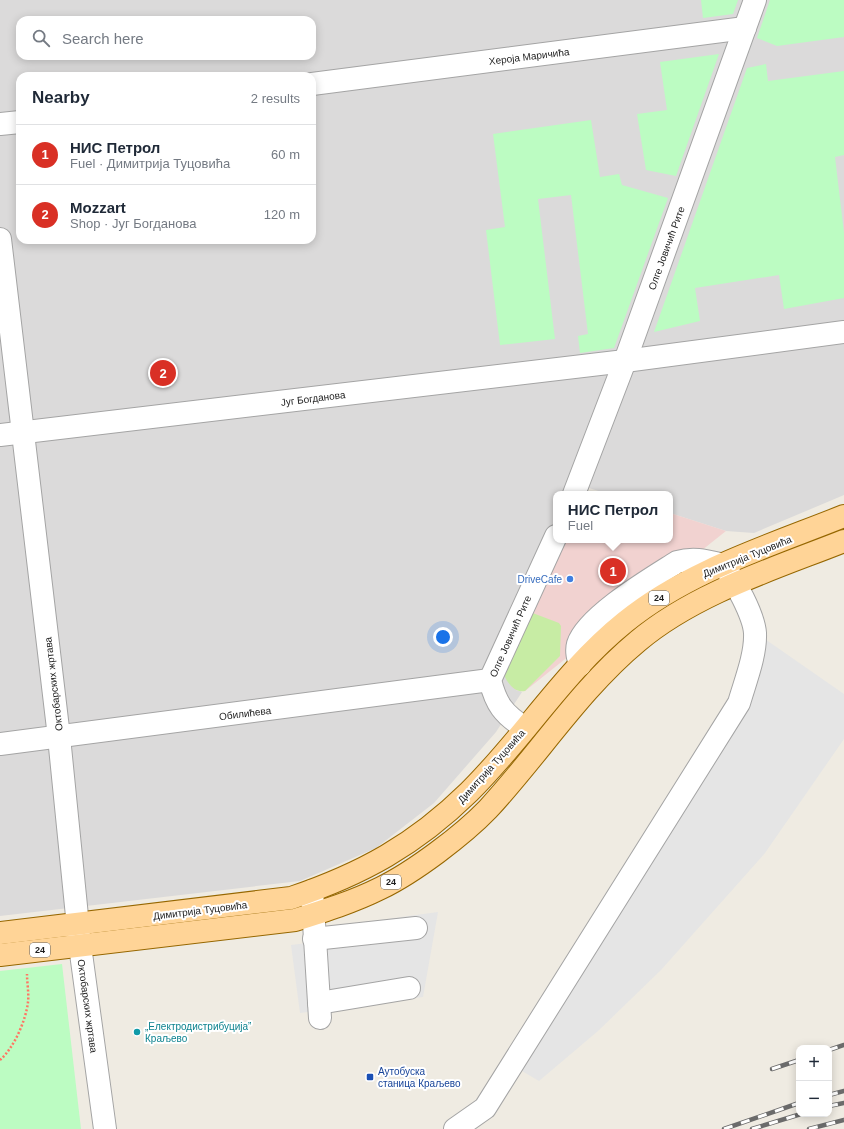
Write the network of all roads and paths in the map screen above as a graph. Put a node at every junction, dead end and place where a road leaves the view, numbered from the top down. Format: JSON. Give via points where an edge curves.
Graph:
{"nodes":[{"id":1,"x":755,"y":0,"type":"edge"},
{"id":2,"x":745,"y":28,"type":"junction"},
{"id":3,"x":316,"y":83,"type":"edge"},
{"id":4,"x":16,"y":122,"type":"edge"},
{"id":5,"x":0,"y":124,"type":"edge"},
{"id":6,"x":0,"y":239,"type":"edge"},
{"id":7,"x":844,"y":332,"type":"edge"},
{"id":8,"x":625,"y":361,"type":"junction"},
{"id":9,"x":23,"y":432,"type":"junction"},
{"id":10,"x":0,"y":435,"type":"edge"},
{"id":11,"x":575,"y":491,"type":"edge"},
{"id":12,"x":844,"y":516,"type":"edge"},
{"id":13,"x":844,"y":541,"type":"edge"},
{"id":14,"x":553,"y":543,"type":"edge"},
{"id":15,"x":724,"y":565,"type":"junction"},
{"id":16,"x":737,"y":584,"type":"junction"},
{"id":17,"x":490,"y":680,"type":"junction"},
{"id":18,"x":525,"y":728,"type":"junction"},
{"id":19,"x":59,"y":737,"type":"junction"},
{"id":20,"x":0,"y":744,"type":"edge"},
{"id":21,"x":312,"y":891,"type":"junction"},
{"id":22,"x":312,"y":914,"type":"junction"},
{"id":23,"x":78,"y":924,"type":"junction"},
{"id":24,"x":416,"y":928,"type":"dead end"},
{"id":25,"x":0,"y":933,"type":"edge"},
{"id":26,"x":314,"y":939,"type":"junction"},
{"id":27,"x":80,"y":946,"type":"junction"},
{"id":28,"x":27,"y":951,"type":"junction"},
{"id":29,"x":0,"y":954,"type":"edge"},
{"id":30,"x":409,"y":988,"type":"dead end"},
{"id":31,"x":0,"y":1060,"type":"edge"},
{"id":32,"x":105,"y":1129,"type":"edge"},
{"id":33,"x":454,"y":1129,"type":"edge"}],
"edges":[{"from":1,"to":2,"type":"street","name":"Олге Јовичић Рите"},
{"from":2,"to":3,"type":"street","name":"Хероја Маричића"},
{"from":2,"to":8,"type":"street","name":"Олге Јовичић Рите"},
{"from":4,"to":5,"type":"street"},
{"from":6,"to":9,"type":"street","name":"Октобарских жртава"},
{"from":7,"to":8,"type":"street"},
{"from":8,"to":9,"type":"street","name":"Југ Богданова"},
{"from":8,"to":11,"type":"street","name":"Олге Јовичић Рите"},
{"from":9,"to":10,"type":"street","name":"Југ Богданова"},
{"from":9,"to":19,"type":"street","name":"Октобарских жртава"},
{"from":12,"to":15,"type":"main road","name":"Димитрија Туцовића","number":"24"},
{"from":13,"to":16,"type":"main road","name":"Димитрија Туцовића","number":"24"},
{"from":14,"to":17,"type":"street","name":"Олге Јовичић Рите"},
{"from":15,"to":16,"type":"street"},
{"from":15,"to":18,"type":"main road","name":"Димитрија Туцовића","number":"24","via":[[695,577],[638,613],[601,642]]},
{"from":16,"to":22,"type":"main road","name":"Димитрија Туцовића","number":"24","via":[[663,622],[617,659],[509,785],[458,836],[383,887],[339,906]]},
{"from":16,"to":33,"type":"street","via":[[755,632],[750,667],[738,703],[485,1108]]},
{"from":17,"to":18,"type":"street","name":"Олге Јовичић Рите","via":[[496,701],[513,721]]},
{"from":17,"to":19,"type":"street","name":"Обилићева"},
{"from":18,"to":21,"type":"main road","name":"Димитрија Туцовића","number":"24","via":[[470,791],[444,816],[406,846],[373,865]]},
{"from":19,"to":20,"type":"street","name":"Обилићева"},
{"from":19,"to":23,"type":"street","name":"Октобарских жртава"},
{"from":21,"to":22,"type":"street"},
{"from":21,"to":23,"type":"main road","name":"Димитрија Туцовића","number":"24","via":[[291,898],[253,904]]},
{"from":22,"to":26,"type":"street"},
{"from":22,"to":27,"type":"main road","name":"Димитрија Туцовића","number":"24","via":[[294,920]]},
{"from":23,"to":25,"type":"main road","name":"Димитрија Туцовића","number":"24"},
{"from":23,"to":27,"type":"street","name":"Октобарских жртава"},
{"from":24,"to":26,"type":"street"},
{"from":26,"to":30,"type":"street","via":[[320,1011]]},
{"from":27,"to":28,"type":"main road","name":"Димитрија Туцовића","number":"24"},
{"from":27,"to":32,"type":"street","name":"Октобарских жртава"},
{"from":28,"to":29,"type":"main road","name":"Димитрија Туцовића","number":"24"},
{"from":28,"to":31,"type":"path","via":[[28,1003],[18,1035]]}]}
